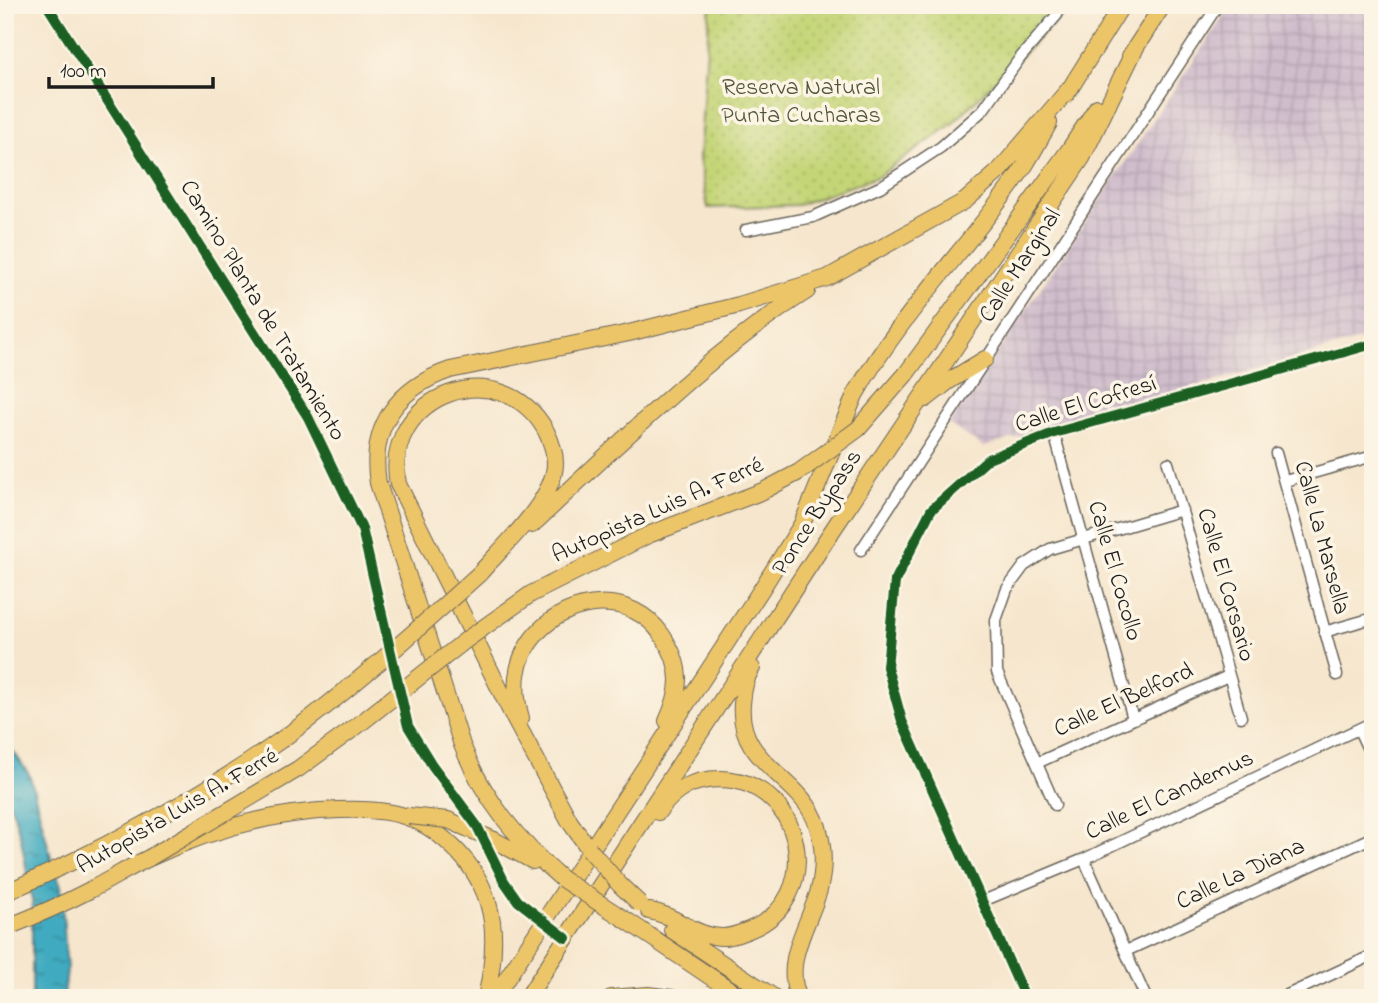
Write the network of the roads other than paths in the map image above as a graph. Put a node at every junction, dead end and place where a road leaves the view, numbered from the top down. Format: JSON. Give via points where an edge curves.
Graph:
{"nodes":[{"id":1,"x":47,"y":5,"type":"edge"},
{"id":2,"x":1061,"y":5,"type":"edge"},
{"id":3,"x":1122,"y":5,"type":"edge"},
{"id":4,"x":1163,"y":5,"type":"edge"},
{"id":5,"x":1218,"y":5,"type":"edge"},
{"id":6,"x":1136,"y":47,"type":"junction"},
{"id":7,"x":1070,"y":88,"type":"junction"},
{"id":8,"x":746,"y":230,"type":"dead end"},
{"id":9,"x":827,"y":278,"type":"junction"},
{"id":10,"x":1373,"y":344,"type":"edge"},
{"id":11,"x":985,"y":359,"type":"junction"},
{"id":12,"x":911,"y":413,"type":"junction"},
{"id":13,"x":1054,"y":433,"type":"junction"},
{"id":14,"x":1276,"y":453,"type":"dead end"},
{"id":15,"x":1373,"y":456,"type":"edge"},
{"id":16,"x":1168,"y":463,"type":"dead end"},
{"id":17,"x":1285,"y":481,"type":"junction"},
{"id":18,"x":1182,"y":510,"type":"junction"},
{"id":19,"x":1082,"y":538,"type":"junction"},
{"id":20,"x":861,"y":550,"type":"dead end"},
{"id":21,"x":479,"y":574,"type":"junction"},
{"id":22,"x":1373,"y":618,"type":"edge"},
{"id":23,"x":1324,"y":632,"type":"junction"},
{"id":24,"x":750,"y":665,"type":"junction"},
{"id":25,"x":1337,"y":675,"type":"dead end"},
{"id":26,"x":1228,"y":676,"type":"junction"},
{"id":27,"x":1241,"y":717,"type":"dead end"},
{"id":28,"x":1133,"y":719,"type":"junction"},
{"id":29,"x":1373,"y":722,"type":"edge"},
{"id":30,"x":1359,"y":730,"type":"junction"},
{"id":31,"x":528,"y":744,"type":"junction"},
{"id":32,"x":655,"y":752,"type":"junction"},
{"id":33,"x":1373,"y":760,"type":"edge"},
{"id":34,"x":1037,"y":763,"type":"junction"},
{"id":35,"x":1055,"y":805,"type":"dead end"},
{"id":36,"x":409,"y":816,"type":"junction"},
{"id":37,"x":1373,"y":837,"type":"edge"},
{"id":38,"x":630,"y":839,"type":"junction"},
{"id":39,"x":149,"y":858,"type":"junction"},
{"id":40,"x":1084,"y":859,"type":"junction"},
{"id":41,"x":562,"y":878,"type":"junction"},
{"id":42,"x":5,"y":893,"type":"edge"},
{"id":43,"x":983,"y":901,"type":"junction"},
{"id":44,"x":644,"y":908,"type":"junction"},
{"id":45,"x":543,"y":921,"type":"junction"},
{"id":46,"x":5,"y":928,"type":"edge"},
{"id":47,"x":566,"y":938,"type":"junction"},
{"id":48,"x":1126,"y":951,"type":"junction"},
{"id":49,"x":1373,"y":955,"type":"edge"},
{"id":50,"x":486,"y":998,"type":"edge"},
{"id":51,"x":494,"y":998,"type":"edge"},
{"id":52,"x":527,"y":998,"type":"edge"},
{"id":53,"x":611,"y":998,"type":"edge"},
{"id":54,"x":672,"y":998,"type":"edge"},
{"id":55,"x":742,"y":998,"type":"edge"},
{"id":56,"x":775,"y":998,"type":"edge"},
{"id":57,"x":799,"y":998,"type":"edge"},
{"id":58,"x":1025,"y":998,"type":"edge"},
{"id":59,"x":1146,"y":998,"type":"edge"},
{"id":60,"x":1282,"y":998,"type":"edge"}],
"edges":[{"from":1,"to":45,"type":"street","name":"Camino Planta de Tratamiento","via":[[308,417],[362,529],[408,726],[477,826],[504,881],[518,901]]},
{"from":2,"to":8,"type":"street","via":[[983,110],[941,147],[880,187],[813,217]]},
{"from":3,"to":7,"type":"highway"},
{"from":4,"to":6,"type":"highway"},
{"from":5,"to":11,"type":"street","name":"Calle Marginal"},
{"from":6,"to":12,"type":"highway","name":"Ponce Bypass","via":[[1082,158]]},
{"from":6,"to":39,"type":"highway","name":"Autopista Luis A. Ferré","bridge":true,"via":[[1069,150],[906,374],[858,429],[799,472],[763,491],[648,535],[531,594],[298,769]]},
{"from":7,"to":9,"type":"highway","via":[[998,172],[965,201]]},
{"from":7,"to":32,"type":"highway","name":"Ponce Bypass","via":[[1022,169],[864,378],[802,524]]},
{"from":9,"to":21,"type":"highway","name":"Autopista Luis A. Ferré","via":[[758,324],[711,363]]},
{"from":9,"to":41,"type":"highway","via":[[629,333],[430,377],[394,407],[379,438],[375,454],[383,503],[462,745],[499,814]]},
{"from":10,"to":13,"type":"street","name":"Calle El Cofresí"},
{"from":11,"to":12,"type":"highway"},
{"from":11,"to":20,"type":"street","name":"Calle Marginal"},
{"from":12,"to":24,"type":"highway","name":"Ponce Bypass","via":[[783,607],[772,638]]},
{"from":13,"to":19,"type":"street","name":"Calle El Cocollo"},
{"from":13,"to":43,"type":"street","name":"Calle El Cofresí","via":[[988,460],[931,510],[895,580],[887,667],[902,722]]},
{"from":14,"to":17,"type":"street","name":"Calle La Marsella"},
{"from":15,"to":17,"type":"street"},
{"from":16,"to":18,"type":"street","name":"Calle El Corsario"},
{"from":17,"to":23,"type":"street","name":"Calle La Marsella"},
{"from":18,"to":19,"type":"street"},
{"from":18,"to":26,"type":"street","name":"Calle El Corsario"},
{"from":19,"to":28,"type":"street","name":"Calle El Cocollo"},
{"from":19,"to":34,"type":"street","via":[[1050,549],[1024,566],[1007,589],[996,620],[997,672]]},
{"from":21,"to":31,"type":"highway","via":[[549,488],[554,453],[540,421],[526,406],[509,395],[470,388],[451,393],[417,413],[401,442],[396,473],[402,496]]},
{"from":21,"to":42,"type":"highway","name":"Autopista Luis A. Ferré","bridge":true,"via":[[324,707],[214,784]]},
{"from":22,"to":23,"type":"street"},
{"from":23,"to":25,"type":"street","name":"Calle La Marsella"},
{"from":24,"to":38,"type":"highway"},
{"from":24,"to":57,"type":"highway","via":[[742,701],[744,730],[759,757],[799,794],[811,812],[822,849],[819,891],[793,969]]},
{"from":26,"to":27,"type":"street","name":"Calle El Corsario"},
{"from":26,"to":28,"type":"street","name":"Calle El Belford"},
{"from":28,"to":34,"type":"street","name":"Calle El Belford"},
{"from":29,"to":30,"type":"street","name":"Calle El Candemus"},
{"from":30,"to":33,"type":"street"},
{"from":30,"to":40,"type":"street","name":"Calle El Candemus"},
{"from":31,"to":32,"type":"highway","via":[[516,690],[520,658],[527,645],[564,612],[607,603],[648,619],[674,656],[677,692]]},
{"from":31,"to":44,"type":"highway","bridge":true,"via":[[597,860]]},
{"from":32,"to":45,"type":"highway","name":"Ponce Bypass"},
{"from":34,"to":35,"type":"street"},
{"from":36,"to":39,"type":"highway","bridge":true,"via":[[354,810],[265,818]]},
{"from":36,"to":41,"type":"highway","bridge":true,"via":[[448,820],[477,831]]},
{"from":36,"to":50,"type":"highway","via":[[433,829],[463,858],[482,890],[494,926]]},
{"from":37,"to":48,"type":"street","name":"Calle La Diana"},
{"from":38,"to":44,"type":"highway","via":[[683,787],[695,781],[735,780],[751,784],[775,803],[793,831],[797,848],[789,893],[779,909],[754,928],[726,937],[712,936]]},
{"from":38,"to":47,"type":"highway"},
{"from":39,"to":46,"type":"highway","name":"Autopista Luis A. Ferré"},
{"from":40,"to":43,"type":"street","name":"Calle El Candemus"},
{"from":40,"to":48,"type":"street"},
{"from":41,"to":55,"type":"highway","bridge":true},
{"from":43,"to":58,"type":"street","name":"Calle El Cofresí"},
{"from":44,"to":56,"type":"highway"},
{"from":45,"to":47,"type":"street","name":"Camino Planta de Tratamiento"},
{"from":45,"to":51,"type":"highway","name":"Ponce Bypass"},
{"from":47,"to":52,"type":"highway"},
{"from":48,"to":59,"type":"street"},
{"from":49,"to":60,"type":"street"},
{"from":53,"to":54,"type":"highway"}]}
